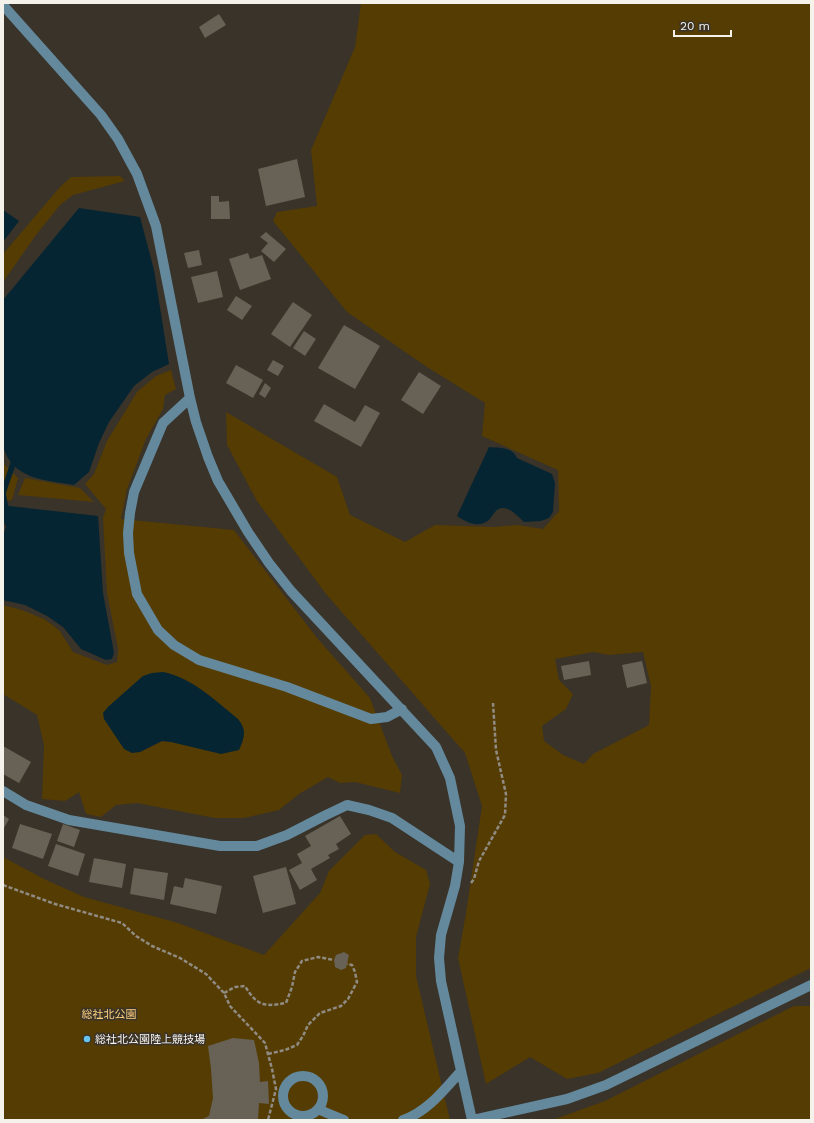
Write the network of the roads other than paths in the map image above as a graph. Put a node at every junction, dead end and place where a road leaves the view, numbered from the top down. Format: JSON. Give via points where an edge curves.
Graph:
{"nodes":[{"id":1,"x":3,"y":5,"type":"edge"},
{"id":2,"x":190,"y":398,"type":"junction"},
{"id":3,"x":402,"y":709,"type":"junction"},
{"id":4,"x":3,"y":791,"type":"edge"},
{"id":5,"x":459,"y":862,"type":"junction"},
{"id":6,"x":811,"y":985,"type":"edge"},
{"id":7,"x":461,"y":1072,"type":"junction"},
{"id":8,"x":318,"y":1109,"type":"dead end"},
{"id":9,"x":344,"y":1120,"type":"edge"},
{"id":10,"x":403,"y":1120,"type":"edge"},
{"id":11,"x":473,"y":1120,"type":"edge"}],
"edges":[{"from":1,"to":2,"type":"street","via":[[101,115],[118,139],[137,174],[156,226]]},
{"from":2,"to":3,"type":"street","via":[[218,481],[269,563],[291,591]]},
{"from":2,"to":3,"type":"street","via":[[163,423],[134,492],[130,513],[129,553],[137,594],[158,630],[174,645],[199,660],[287,687],[371,719],[387,717]]},
{"from":3,"to":5,"type":"street","via":[[436,747],[450,778],[460,826]]},
{"from":4,"to":5,"type":"street","via":[[26,805],[69,820],[220,846],[257,846],[287,835],[347,806],[370,810],[392,818]]},
{"from":5,"to":7,"type":"street","via":[[455,886],[440,935],[439,958],[441,981]]},
{"from":6,"to":11,"type":"street","via":[[606,1085],[567,1099]]},
{"from":7,"to":10,"type":"street","via":[[427,1107]]},
{"from":7,"to":11,"type":"street"},
{"from":8,"to":9,"type":"street"}]}
